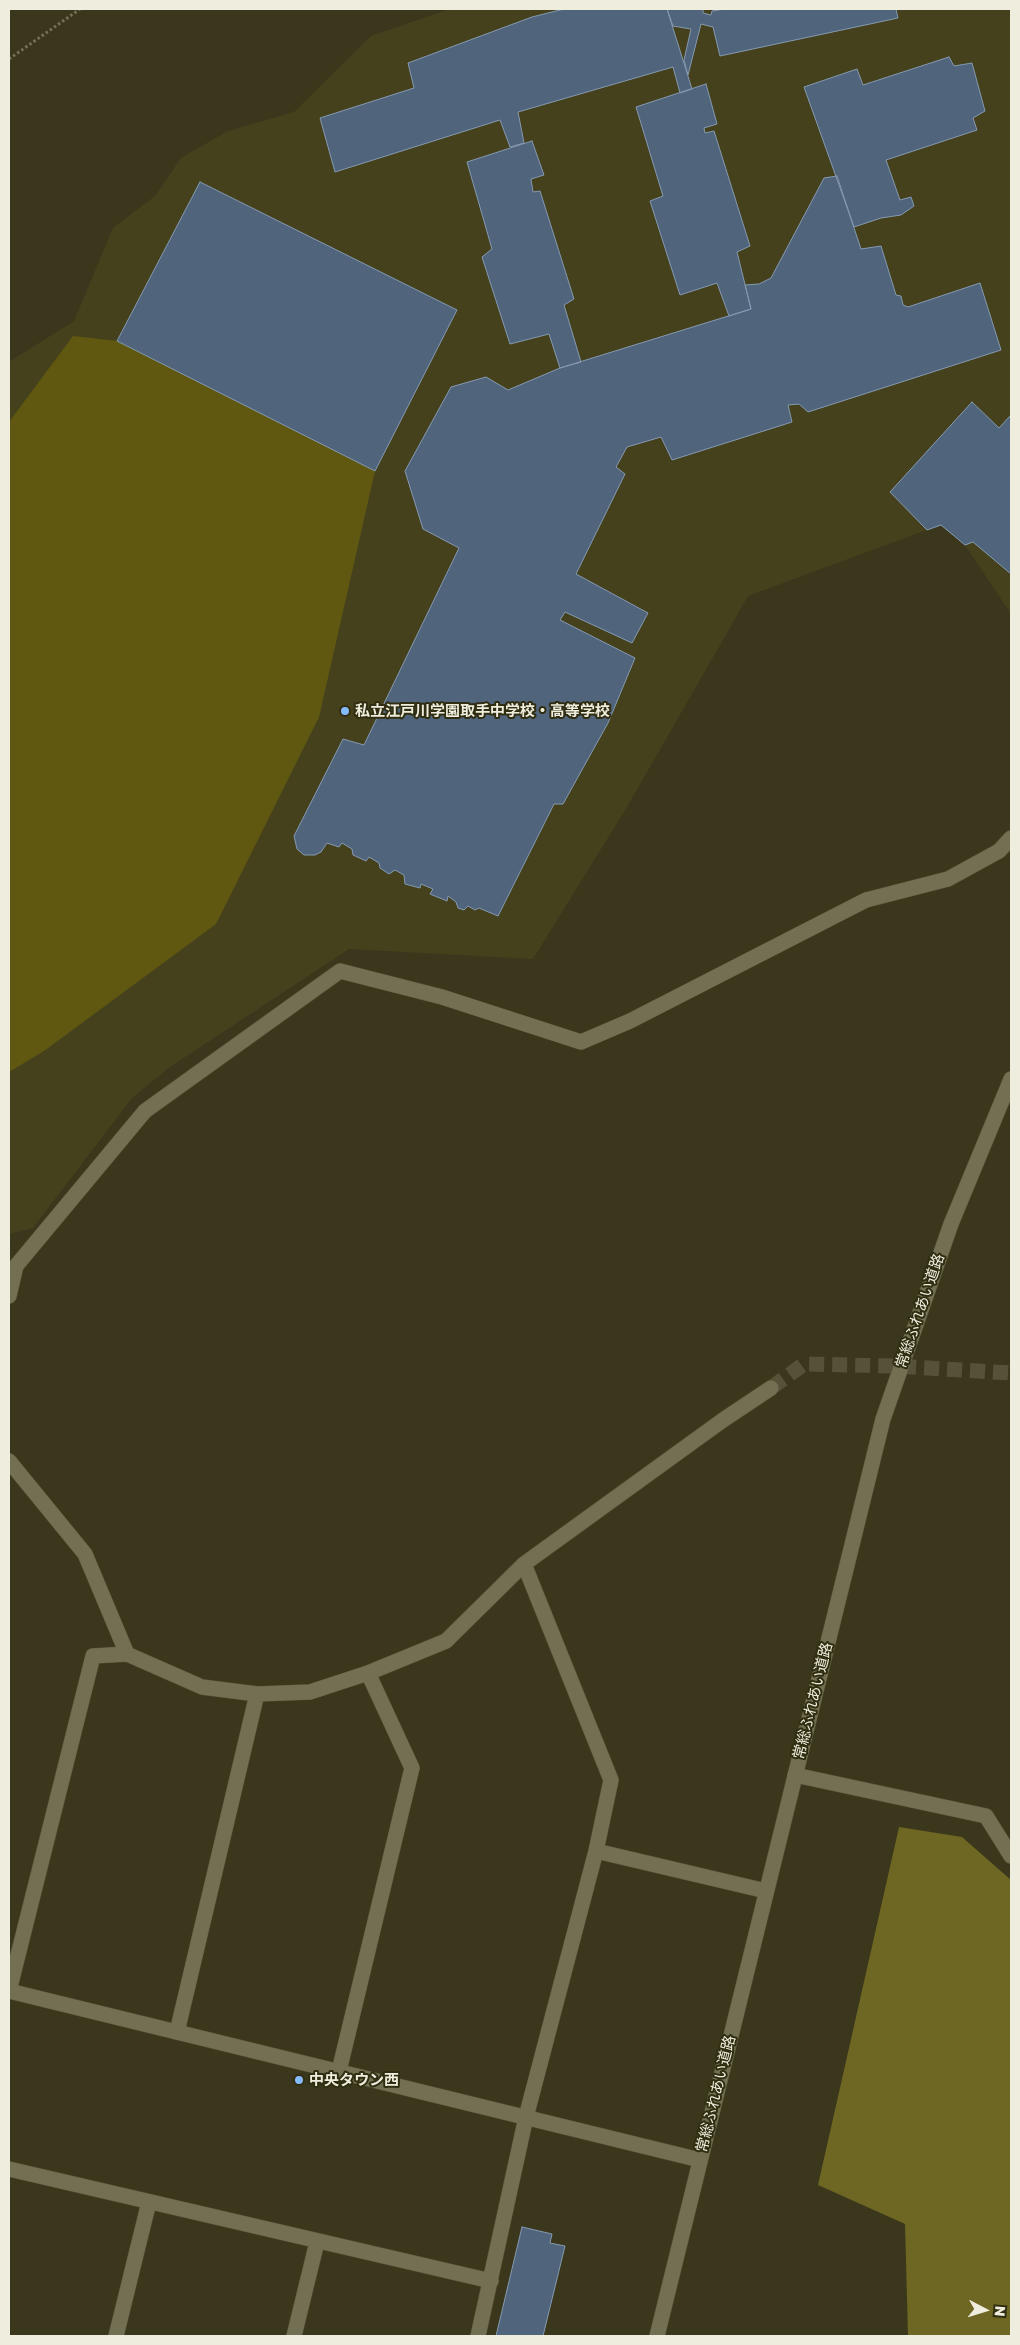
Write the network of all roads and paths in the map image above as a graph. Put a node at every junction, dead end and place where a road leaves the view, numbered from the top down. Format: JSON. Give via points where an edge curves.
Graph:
{"nodes":[{"id":1,"x":80,"y":9,"type":"edge"},
{"id":2,"x":9,"y":59,"type":"edge"},
{"id":3,"x":1011,"y":838,"type":"edge"},
{"id":4,"x":1011,"y":1079,"type":"edge"},
{"id":5,"x":12,"y":1264,"type":"edge"},
{"id":6,"x":9,"y":1296,"type":"edge"},
{"id":7,"x":771,"y":1388,"type":"tunnel mouth"},
{"id":8,"x":9,"y":1461,"type":"edge"},
{"id":9,"x":524,"y":1564,"type":"junction"},
{"id":10,"x":127,"y":1654,"type":"junction"},
{"id":11,"x":368,"y":1673,"type":"junction"},
{"id":12,"x":257,"y":1694,"type":"junction"},
{"id":13,"x":794,"y":1774,"type":"junction"},
{"id":14,"x":596,"y":1851,"type":"junction"},
{"id":15,"x":1011,"y":1856,"type":"edge"},
{"id":16,"x":766,"y":1891,"type":"junction"},
{"id":17,"x":9,"y":1991,"type":"edge"},
{"id":18,"x":177,"y":2032,"type":"junction"},
{"id":19,"x":339,"y":2071,"type":"junction"},
{"id":20,"x":526,"y":2117,"type":"junction"},
{"id":21,"x":700,"y":2160,"type":"junction"},
{"id":22,"x":9,"y":2169,"type":"edge"},
{"id":23,"x":149,"y":2202,"type":"junction"},
{"id":24,"x":317,"y":2242,"type":"junction"},
{"id":25,"x":491,"y":2281,"type":"junction"},
{"id":26,"x":116,"y":2336,"type":"edge"},
{"id":27,"x":294,"y":2336,"type":"edge"},
{"id":28,"x":478,"y":2336,"type":"edge"},
{"id":29,"x":657,"y":2336,"type":"edge"}],
"edges":[{"from":1,"to":2,"type":"path"},
{"from":3,"to":5,"type":"street","via":[[998,851],[948,879],[866,900],[630,1021],[581,1042],[442,997],[340,971],[145,1111]]},
{"from":4,"to":13,"type":"street","name":"常総ふれあい道路","via":[[951,1224],[883,1420]]},
{"from":5,"to":6,"type":"street"},
{"from":7,"to":9,"type":"street"},
{"from":8,"to":10,"type":"street","via":[[85,1554]]},
{"from":9,"to":11,"type":"street","via":[[446,1641]]},
{"from":9,"to":14,"type":"street","via":[[611,1780]]},
{"from":10,"to":12,"type":"street","via":[[202,1687]]},
{"from":10,"to":17,"type":"street","via":[[93,1656]]},
{"from":11,"to":12,"type":"street","via":[[310,1692]]},
{"from":11,"to":19,"type":"street","via":[[412,1768]]},
{"from":12,"to":18,"type":"street"},
{"from":13,"to":15,"type":"street","via":[[986,1816]]},
{"from":13,"to":16,"type":"street","name":"常総ふれあい道路"},
{"from":14,"to":16,"type":"street"},
{"from":14,"to":20,"type":"street"},
{"from":16,"to":21,"type":"street","name":"常総ふれあい道路"},
{"from":17,"to":18,"type":"street"},
{"from":18,"to":19,"type":"street"},
{"from":19,"to":20,"type":"street"},
{"from":20,"to":21,"type":"street"},
{"from":20,"to":25,"type":"street"},
{"from":21,"to":29,"type":"street","name":"常総ふれあい道路"},
{"from":22,"to":23,"type":"street"},
{"from":23,"to":24,"type":"street"},
{"from":23,"to":26,"type":"street"},
{"from":24,"to":25,"type":"street"},
{"from":24,"to":27,"type":"street"},
{"from":25,"to":28,"type":"street"}]}
